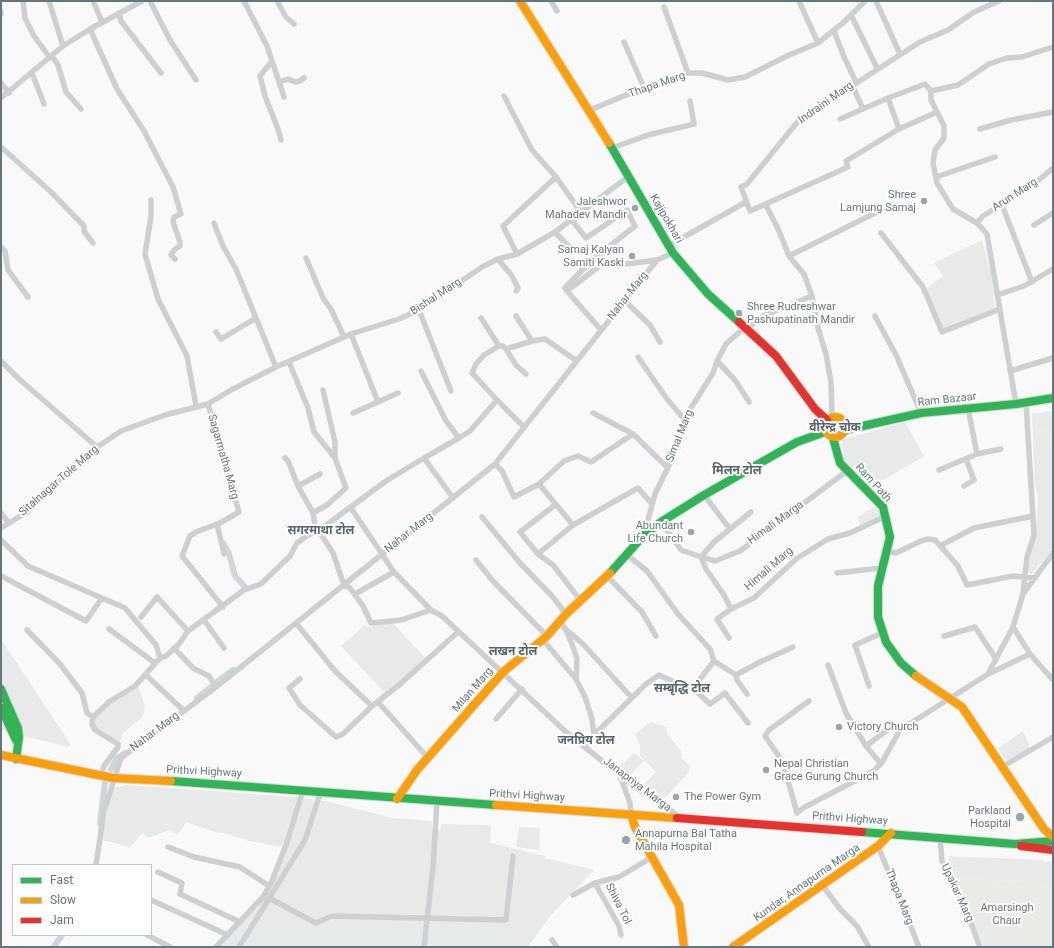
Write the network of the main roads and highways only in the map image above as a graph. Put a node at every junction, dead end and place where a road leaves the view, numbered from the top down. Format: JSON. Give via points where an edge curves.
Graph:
{"nodes":[{"id":1,"x":520,"y":1,"type":"edge"},
{"id":2,"x":1053,"y":398,"type":"edge"},
{"id":3,"x":830,"y":419,"type":"junction"},
{"id":4,"x":845,"y":430,"type":"junction"},
{"id":5,"x":825,"y":432,"type":"junction"},
{"id":6,"x":833,"y":438,"type":"junction"},
{"id":7,"x":1,"y":689,"type":"edge"},
{"id":8,"x":1,"y":708,"type":"edge"},
{"id":9,"x":18,"y":747,"type":"junction"},
{"id":10,"x":1,"y":755,"type":"edge"},
{"id":11,"x":16,"y":759,"type":"junction"},
{"id":12,"x":397,"y":798,"type":"junction"},
{"id":13,"x":631,"y":814,"type":"junction"},
{"id":14,"x":891,"y":834,"type":"junction"},
{"id":15,"x":1053,"y":837,"type":"edge"},
{"id":16,"x":1053,"y":841,"type":"edge"},
{"id":17,"x":1015,"y":844,"type":"junction"},
{"id":18,"x":1053,"y":850,"type":"edge"},
{"id":19,"x":684,"y":947,"type":"edge"},
{"id":20,"x":733,"y":947,"type":"edge"}],
"edges":[{"from":1,"to":3,"type":"main road","name":"Kajipokhari","via":[[590,110],[673,253],[708,294],[776,356],[815,409]]},
{"from":2,"to":4,"type":"main road","name":"Ram Bazaar","via":[[921,413]]},
{"from":3,"to":4,"type":"main road","via":[[838,418],[843,422]]},
{"from":3,"to":5,"type":"main road","via":[[824,426]]},
{"from":4,"to":6,"type":"main road","via":[[840,436]]},
{"from":5,"to":6,"type":"main road"},
{"from":5,"to":12,"type":"main road","name":"Milan Marg","via":[[797,442],[704,495],[644,535],[545,638],[503,672],[417,770]]},
{"from":6,"to":15,"type":"main road","name":"Ram Path","via":[[838,459],[883,508],[886,516],[890,537],[878,586],[878,618],[882,633],[892,652],[918,678],[962,707],[1044,829]]},
{"from":7,"to":9,"type":"main road","via":[[18,728]]},
{"from":8,"to":9,"type":"main road"},
{"from":9,"to":11,"type":"main road"},
{"from":10,"to":11,"type":"main road","name":"Prithvi Highway"},
{"from":11,"to":12,"type":"main road","name":"Prithvi Highway","via":[[114,778]]},
{"from":12,"to":13,"type":"main road","name":"Prithvi Highway"},
{"from":13,"to":14,"type":"main road","name":"Prithvi Highway"},
{"from":13,"to":19,"type":"main road","via":[[635,827],[679,905]]},
{"from":14,"to":17,"type":"main road","name":"Prithvi Highway"},
{"from":14,"to":20,"type":"main road","name":"Kundar, Annapurna Marga","via":[[823,886]]},
{"from":16,"to":17,"type":"main road","name":"Prithvi Highway"},
{"from":16,"to":18,"type":"main road","name":"Prithvi Highway"},
{"from":17,"to":18,"type":"main road"}]}
